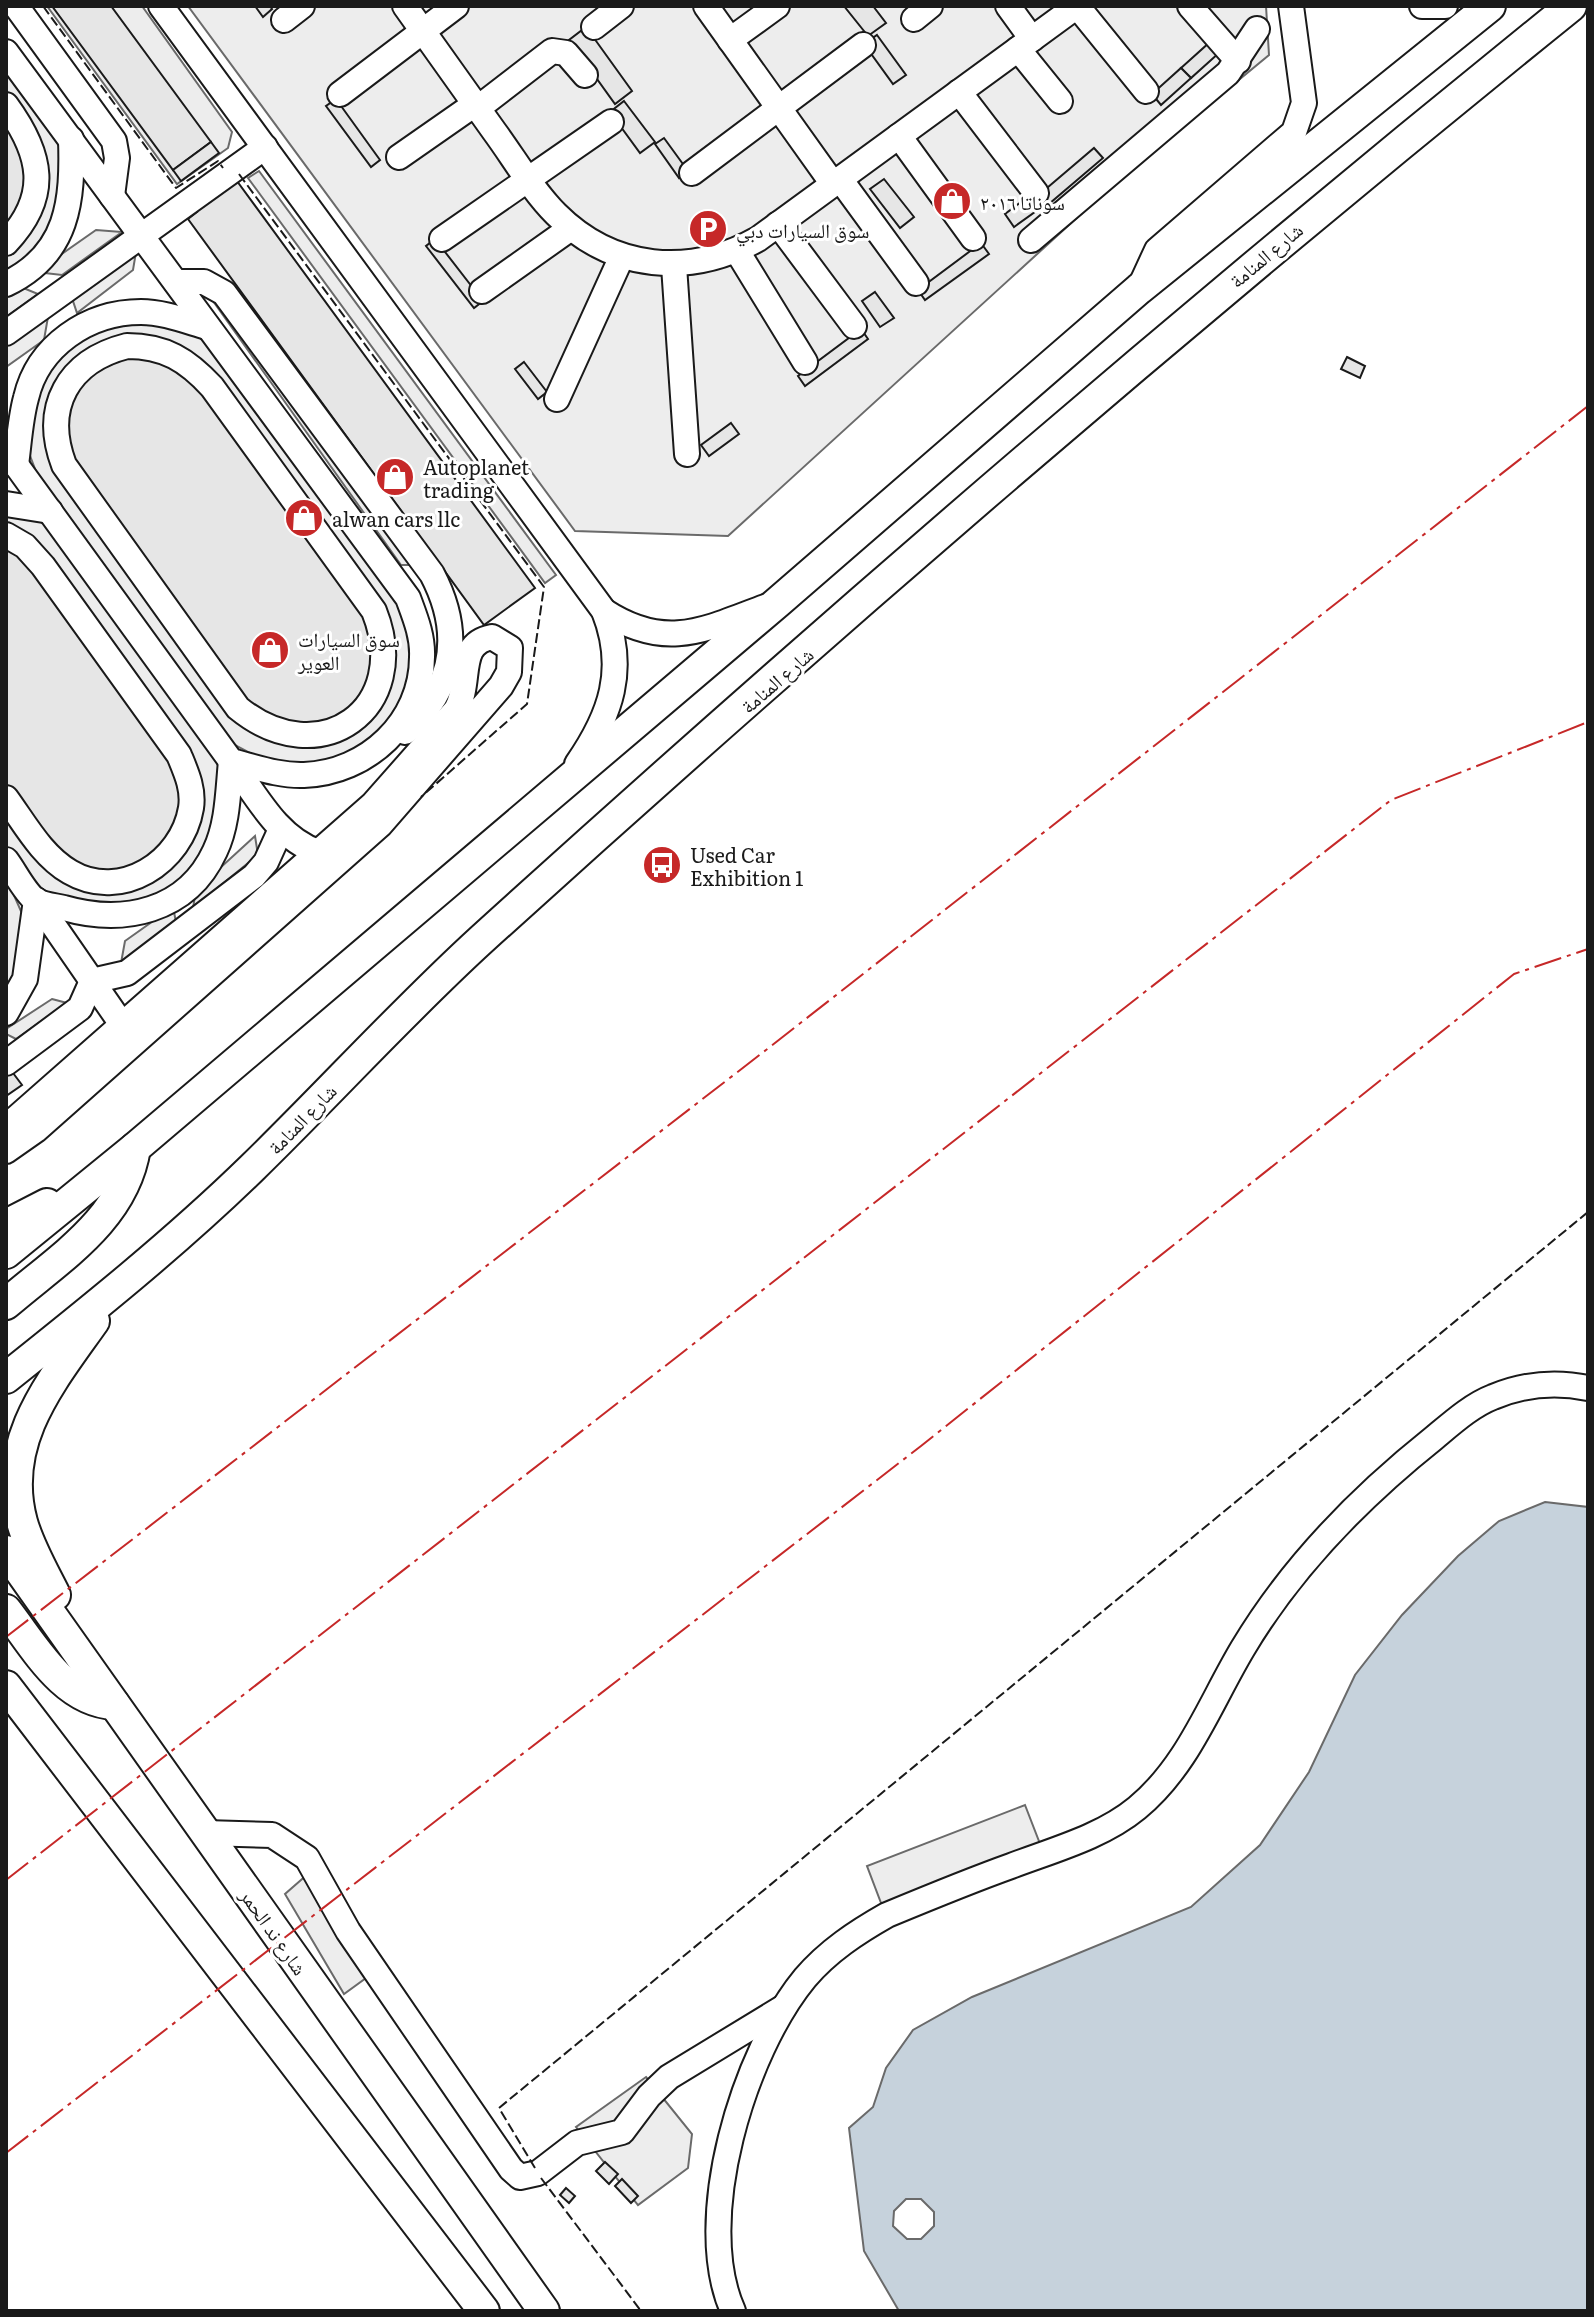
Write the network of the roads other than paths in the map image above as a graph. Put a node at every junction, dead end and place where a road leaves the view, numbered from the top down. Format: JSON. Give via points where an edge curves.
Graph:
{"nodes":[{"id":1,"x":16,"y":6,"type":"edge"},
{"id":2,"x":161,"y":6,"type":"edge"},
{"id":3,"x":405,"y":6,"type":"edge"},
{"id":4,"x":456,"y":6,"type":"edge"},
{"id":5,"x":621,"y":6,"type":"edge"},
{"id":6,"x":706,"y":6,"type":"edge"},
{"id":7,"x":777,"y":6,"type":"edge"},
{"id":8,"x":1008,"y":6,"type":"edge"},
{"id":9,"x":1077,"y":6,"type":"edge"},
{"id":10,"x":1190,"y":6,"type":"edge"},
{"id":11,"x":1291,"y":6,"type":"edge"},
{"id":12,"x":1422,"y":6,"type":"edge"},
{"id":13,"x":1445,"y":6,"type":"edge"},
{"id":14,"x":1490,"y":6,"type":"edge"},
{"id":15,"x":1571,"y":6,"type":"edge"},
{"id":16,"x":594,"y":27,"type":"dead end"},
{"id":17,"x":1257,"y":29,"type":"dead end"},
{"id":18,"x":423,"y":31,"type":"junction"},
{"id":19,"x":730,"y":40,"type":"junction"},
{"id":20,"x":1025,"y":44,"type":"junction"},
{"id":21,"x":863,"y":45,"type":"dead end"},
{"id":22,"x":6,"y":52,"type":"edge"},
{"id":23,"x":1238,"y":61,"type":"junction"},
{"id":24,"x":585,"y":75,"type":"dead end"},
{"id":25,"x":1146,"y":91,"type":"dead end"},
{"id":26,"x":959,"y":92,"type":"junction"},
{"id":27,"x":340,"y":94,"type":"dead end"},
{"id":28,"x":1060,"y":101,"type":"dead end"},
{"id":29,"x":6,"y":105,"type":"edge"},
{"id":30,"x":476,"y":106,"type":"junction"},
{"id":31,"x":779,"y":108,"type":"junction"},
{"id":32,"x":611,"y":122,"type":"dead end"},
{"id":33,"x":899,"y":136,"type":"junction"},
{"id":34,"x":71,"y":139,"type":"junction"},
{"id":35,"x":265,"y":147,"type":"junction"},
{"id":36,"x":399,"y":157,"type":"dead end"},
{"id":37,"x":692,"y":173,"type":"dead end"},
{"id":38,"x":529,"y":179,"type":"junction"},
{"id":39,"x":836,"y":182,"type":"junction"},
{"id":40,"x":1036,"y":193,"type":"dead end"},
{"id":41,"x":112,"y":196,"type":"junction"},
{"id":42,"x":778,"y":224,"type":"junction"},
{"id":43,"x":571,"y":228,"type":"junction"},
{"id":44,"x":140,"y":235,"type":"junction"},
{"id":45,"x":973,"y":238,"type":"dead end"},
{"id":46,"x":442,"y":239,"type":"dead end"},
{"id":47,"x":1031,"y":240,"type":"dead end"},
{"id":48,"x":6,"y":243,"type":"edge"},
{"id":49,"x":737,"y":251,"type":"junction"},
{"id":50,"x":622,"y":256,"type":"junction"},
{"id":51,"x":674,"y":266,"type":"junction"},
{"id":52,"x":15,"y":279,"type":"edge"},
{"id":53,"x":176,"y":282,"type":"junction"},
{"id":54,"x":916,"y":283,"type":"dead end"},
{"id":55,"x":1139,"y":289,"type":"junction"},
{"id":56,"x":482,"y":291,"type":"dead end"},
{"id":57,"x":46,"y":303,"type":"junction"},
{"id":58,"x":854,"y":326,"type":"dead end"},
{"id":59,"x":207,"y":327,"type":"junction"},
{"id":60,"x":6,"y":333,"type":"edge"},
{"id":61,"x":70,"y":333,"type":"junction"},
{"id":62,"x":805,"y":362,"type":"dead end"},
{"id":63,"x":557,"y":399,"type":"dead end"},
{"id":64,"x":687,"y":454,"type":"dead end"},
{"id":65,"x":301,"y":455,"type":"junction"},
{"id":66,"x":11,"y":458,"type":"edge"},
{"id":67,"x":275,"y":474,"type":"junction"},
{"id":68,"x":6,"y":504,"type":"edge"},
{"id":69,"x":50,"y":511,"type":"junction"},
{"id":70,"x":6,"y":535,"type":"edge"},
{"id":71,"x":139,"y":573,"type":"junction"},
{"id":72,"x":389,"y":573,"type":"junction"},
{"id":73,"x":361,"y":592,"type":"junction"},
{"id":74,"x":110,"y":594,"type":"junction"},
{"id":75,"x":778,"y":602,"type":"junction"},
{"id":76,"x":604,"y":611,"type":"junction"},
{"id":77,"x":79,"y":617,"type":"junction"},
{"id":78,"x":238,"y":708,"type":"junction"},
{"id":79,"x":209,"y":731,"type":"junction"},
{"id":80,"x":380,"y":747,"type":"junction"},
{"id":81,"x":179,"y":755,"type":"junction"},
{"id":82,"x":231,"y":761,"type":"junction"},
{"id":83,"x":564,"y":782,"type":"junction"},
{"id":84,"x":6,"y":798,"type":"edge"},
{"id":85,"x":281,"y":829,"type":"junction"},
{"id":86,"x":318,"y":852,"type":"junction"},
{"id":87,"x":47,"y":854,"type":"junction"},
{"id":88,"x":10,"y":874,"type":"edge"},
{"id":89,"x":36,"y":900,"type":"junction"},
{"id":90,"x":92,"y":981,"type":"junction"},
{"id":91,"x":6,"y":1013,"type":"edge"},
{"id":92,"x":121,"y":1023,"type":"junction"},
{"id":93,"x":6,"y":1063,"type":"edge"},
{"id":94,"x":6,"y":1127,"type":"edge"},
{"id":95,"x":135,"y":1148,"type":"junction"},
{"id":96,"x":6,"y":1151,"type":"edge"},
{"id":97,"x":99,"y":1178,"type":"junction"},
{"id":98,"x":6,"y":1225,"type":"edge"},
{"id":99,"x":6,"y":1253,"type":"edge"},
{"id":100,"x":116,"y":1289,"type":"junction"},
{"id":101,"x":6,"y":1304,"type":"edge"},
{"id":102,"x":6,"y":1378,"type":"edge"},
{"id":103,"x":1588,"y":1388,"type":"edge"},
{"id":104,"x":6,"y":1551,"type":"edge"},
{"id":105,"x":6,"y":1610,"type":"edge"},
{"id":106,"x":94,"y":1676,"type":"junction"},
{"id":107,"x":6,"y":1686,"type":"edge"},
{"id":108,"x":6,"y":1698,"type":"edge"},
{"id":109,"x":114,"y":1704,"type":"junction"},
{"id":110,"x":35,"y":1723,"type":"junction"},
{"id":111,"x":205,"y":1833,"type":"junction"},
{"id":112,"x":785,"y":2006,"type":"junction"},
{"id":113,"x":484,"y":2311,"type":"edge"},
{"id":114,"x":544,"y":2311,"type":"edge"},
{"id":115,"x":733,"y":2311,"type":"edge"}],
"edges":[{"from":1,"to":41,"type":"street","via":[[114,141]]},
{"from":2,"to":35,"type":"street"},
{"from":3,"to":18,"type":"street"},
{"from":4,"to":18,"type":"street"},
{"from":5,"to":16,"type":"street"},
{"from":6,"to":19,"type":"street"},
{"from":7,"to":19,"type":"street"},
{"from":8,"to":20,"type":"street"},
{"from":9,"to":20,"type":"street"},
{"from":9,"to":25,"type":"street"},
{"from":10,"to":23,"type":"street"},
{"from":11,"to":55,"type":"street","via":[[1304,103],[1294,132],[1157,250]]},
{"from":12,"to":13,"type":"street"},
{"from":14,"to":55,"type":"main road"},
{"from":15,"to":100,"type":"main road","name":"شارع المنامة","via":[[1274,246],[737,713],[479,942],[251,1169]]},
{"from":17,"to":23,"type":"street"},
{"from":18,"to":27,"type":"street"},
{"from":18,"to":30,"type":"street"},
{"from":19,"to":31,"type":"street"},
{"from":20,"to":26,"type":"street"},
{"from":20,"to":28,"type":"street"},
{"from":21,"to":31,"type":"street"},
{"from":22,"to":34,"type":"street"},
{"from":23,"to":47,"type":"street"},
{"from":24,"to":30,"type":"street","via":[[566,53],[552,51]]},
{"from":26,"to":33,"type":"street"},
{"from":26,"to":40,"type":"street"},
{"from":29,"to":48,"type":"street","via":[[26,132],[37,170],[30,210]]},
{"from":30,"to":36,"type":"street"},
{"from":30,"to":38,"type":"street"},
{"from":31,"to":37,"type":"street"},
{"from":31,"to":39,"type":"street"},
{"from":32,"to":38,"type":"street"},
{"from":33,"to":39,"type":"street"},
{"from":33,"to":45,"type":"street"},
{"from":34,"to":41,"type":"street"},
{"from":34,"to":52,"type":"street","via":[[71,197],[65,222],[53,244]]},
{"from":35,"to":44,"type":"street"},
{"from":35,"to":76,"type":"street"},
{"from":38,"to":43,"type":"street"},
{"from":38,"to":46,"type":"street"},
{"from":39,"to":42,"type":"street"},
{"from":39,"to":54,"type":"street"},
{"from":41,"to":44,"type":"street"},
{"from":42,"to":49,"type":"street"},
{"from":42,"to":58,"type":"street"},
{"from":43,"to":50,"type":"street"},
{"from":43,"to":56,"type":"street"},
{"from":44,"to":53,"type":"street"},
{"from":44,"to":57,"type":"street"},
{"from":49,"to":51,"type":"street"},
{"from":49,"to":62,"type":"street"},
{"from":50,"to":51,"type":"street"},
{"from":50,"to":63,"type":"street"},
{"from":51,"to":64,"type":"street"},
{"from":52,"to":57,"type":"street"},
{"from":53,"to":59,"type":"street"},
{"from":53,"to":80,"type":"street","via":[[204,282],[224,293],[444,597],[451,647],[436,696],[422,717]]},
{"from":55,"to":75,"type":"main road"},
{"from":57,"to":60,"type":"street"},
{"from":57,"to":61,"type":"street"},
{"from":59,"to":61,"type":"street","via":[[143,312],[117,313]]},
{"from":59,"to":65,"type":"street"},
{"from":61,"to":66,"type":"street","via":[[50,351],[31,385]]},
{"from":65,"to":67,"type":"street"},
{"from":65,"to":72,"type":"street"},
{"from":66,"to":69,"type":"street"},
{"from":67,"to":71,"type":"street","via":[[212,387],[184,360],[147,346],[127,346],[91,360],[65,389],[56,417],[57,446],[64,465]]},
{"from":67,"to":73,"type":"street"},
{"from":68,"to":69,"type":"street"},
{"from":69,"to":74,"type":"street"},
{"from":70,"to":77,"type":"street","via":[[25,546]]},
{"from":71,"to":74,"type":"street"},
{"from":71,"to":78,"type":"street"},
{"from":72,"to":73,"type":"street"},
{"from":72,"to":80,"type":"street","via":[[408,598],[419,627],[422,657],[418,688],[406,717]]},
{"from":73,"to":78,"type":"street","via":[[383,633],[385,658],[374,692],[351,720],[330,732],[282,735]]},
{"from":74,"to":77,"type":"street"},
{"from":74,"to":79,"type":"street"},
{"from":75,"to":76,"type":"street","via":[[684,634],[643,630]]},
{"from":75,"to":83,"type":"main road"},
{"from":76,"to":83,"type":"street","via":[[614,643],[614,691],[597,735]]},
{"from":77,"to":81,"type":"street"},
{"from":78,"to":79,"type":"street"},
{"from":79,"to":81,"type":"street"},
{"from":79,"to":82,"type":"street"},
{"from":80,"to":82,"type":"street","via":[[333,772],[302,776]]},
{"from":81,"to":87,"type":"street","via":[[190,783],[191,805],[186,828],[160,864],[118,882],[95,881],[73,875]]},
{"from":82,"to":85,"type":"street"},
{"from":82,"to":89,"type":"street","via":[[224,826],[215,852],[180,894],[144,912],[103,917]]},
{"from":83,"to":95,"type":"main road"},
{"from":84,"to":87,"type":"street"},
{"from":85,"to":86,"type":"street"},
{"from":85,"to":90,"type":"street","via":[[254,876],[127,973]]},
{"from":86,"to":92,"type":"street"},
{"from":86,"to":96,"type":"street","via":[[373,804],[456,710],[472,645],[492,637],[510,648],[509,672],[501,686],[380,825]]},
{"from":87,"to":88,"type":"street"},
{"from":88,"to":89,"type":"street"},
{"from":89,"to":90,"type":"street"},
{"from":89,"to":91,"type":"street","via":[[25,979]]},
{"from":90,"to":92,"type":"street"},
{"from":90,"to":93,"type":"street","via":[[80,1008]]},
{"from":92,"to":94,"type":"street"},
{"from":95,"to":97,"type":"main road"},
{"from":95,"to":101,"type":"main road","via":[[122,1193],[105,1218]]},
{"from":97,"to":98,"type":"main road"},
{"from":97,"to":99,"type":"main road"},
{"from":100,"to":102,"type":"main road","name":"شارع المنامة"},
{"from":100,"to":106,"type":"main road","via":[[34,1407],[20,1442],[15,1481],[29,1542]]},
{"from":103,"to":112,"type":"street","via":[[1528,1385],[1491,1398],[1397,1468],[1289,1581],[1244,1646],[1188,1749],[1165,1783],[1135,1810],[1100,1831],[887,1915],[857,1932],[805,1978]]},
{"from":104,"to":106,"type":"main road","name":"شارع ند الحمر"},
{"from":105,"to":109,"type":"main road","via":[[63,1682],[85,1698]]},
{"from":106,"to":109,"type":"main road","name":"شارع ند الحمر"},
{"from":107,"to":110,"type":"main road"},
{"from":108,"to":110,"type":"main road"},
{"from":109,"to":111,"type":"main road","name":"شارع ند الحمر"},
{"from":110,"to":113,"type":"main road"},
{"from":111,"to":112,"type":"street","via":[[272,1835],[307,1858],[348,1931],[520,2177],[538,2173],[577,2143],[622,2132],[669,2077]]},
{"from":111,"to":114,"type":"main road","name":"شارع ند الحمر"},
{"from":112,"to":115,"type":"street","via":[[748,2088],[722,2174],[719,2260]]}]}
